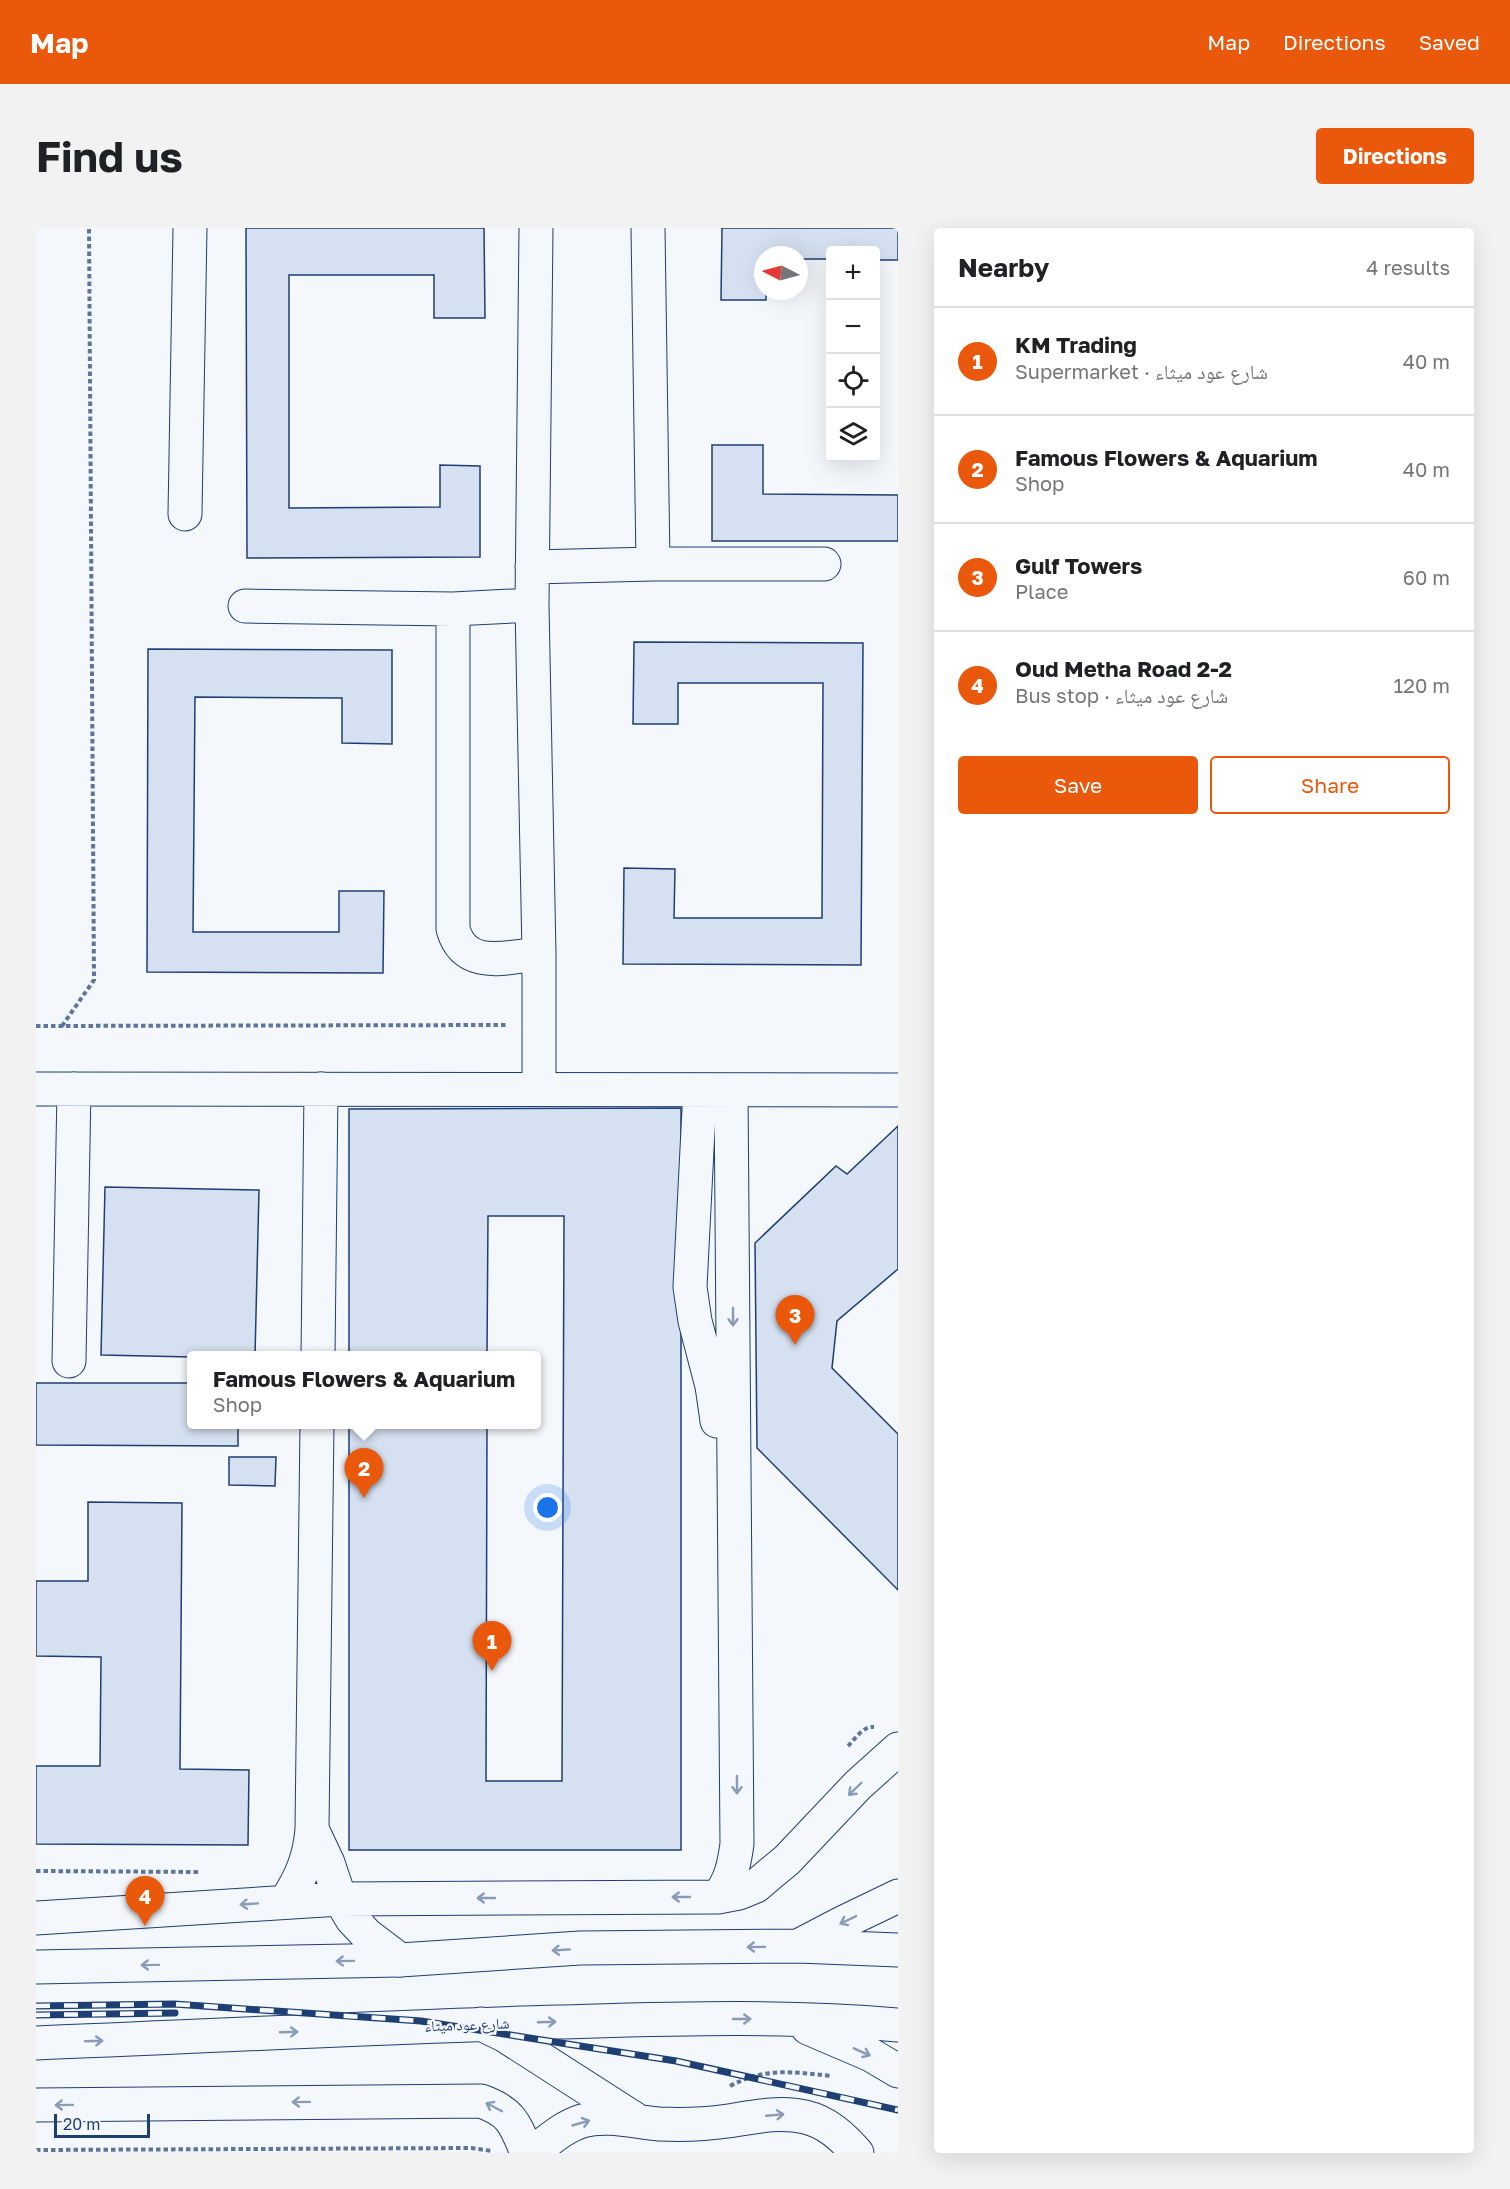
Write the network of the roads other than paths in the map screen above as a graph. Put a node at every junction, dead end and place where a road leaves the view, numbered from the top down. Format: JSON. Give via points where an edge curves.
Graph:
{"nodes":[{"id":1,"x":190,"y":228,"type":"edge"},
{"id":2,"x":536,"y":228,"type":"edge"},
{"id":3,"x":648,"y":228,"type":"edge"},
{"id":4,"x":185,"y":514,"type":"dead end"},
{"id":5,"x":653,"y":564,"type":"junction"},
{"id":6,"x":824,"y":564,"type":"dead end"},
{"id":7,"x":532,"y":567,"type":"junction"},
{"id":8,"x":532,"y":605,"type":"junction"},
{"id":9,"x":245,"y":606,"type":"dead end"},
{"id":10,"x":453,"y":609,"type":"junction"},
{"id":11,"x":539,"y":954,"type":"junction"},
{"id":12,"x":36,"y":1089,"type":"edge"},
{"id":13,"x":74,"y":1089,"type":"junction"},
{"id":14,"x":321,"y":1089,"type":"junction"},
{"id":15,"x":539,"y":1089,"type":"junction"},
{"id":16,"x":723,"y":1090,"type":"junction"},
{"id":17,"x":898,"y":1090,"type":"edge"},
{"id":18,"x":714,"y":1275,"type":"dead end"},
{"id":19,"x":751,"y":1278,"type":"dead end"},
{"id":20,"x":318,"y":1351,"type":"edge"},
{"id":21,"x":69,"y":1361,"type":"dead end"},
{"id":22,"x":317,"y":1429,"type":"edge"},
{"id":23,"x":898,"y":1749,"type":"edge"},
{"id":24,"x":718,"y":1760,"type":"dead end"},
{"id":25,"x":312,"y":1829,"type":"junction"},
{"id":26,"x":898,"y":1896,"type":"edge"},
{"id":27,"x":718,"y":1897,"type":"junction"},
{"id":28,"x":340,"y":1899,"type":"junction"},
{"id":29,"x":286,"y":1902,"type":"junction"},
{"id":30,"x":36,"y":1918,"type":"edge"},
{"id":31,"x":798,"y":1946,"type":"junction"},
{"id":32,"x":898,"y":1950,"type":"edge"},
{"id":33,"x":400,"y":1960,"type":"junction"},
{"id":34,"x":36,"y":1967,"type":"edge"},
{"id":35,"x":790,"y":2020,"type":"junction"},
{"id":36,"x":482,"y":2024,"type":"junction"},
{"id":37,"x":898,"y":2025,"type":"edge"},
{"id":38,"x":36,"y":2043,"type":"edge"},
{"id":39,"x":898,"y":2070,"type":"edge"},
{"id":40,"x":36,"y":2105,"type":"edge"},
{"id":41,"x":638,"y":2121,"type":"junction"},
{"id":42,"x":513,"y":2153,"type":"edge"},
{"id":43,"x":532,"y":2153,"type":"edge"},
{"id":44,"x":857,"y":2153,"type":"edge"}],
"edges":[{"from":1,"to":4,"type":"street"},
{"from":2,"to":7,"type":"street"},
{"from":3,"to":5,"type":"street"},
{"from":5,"to":6,"type":"street"},
{"from":5,"to":7,"type":"street"},
{"from":7,"to":8,"type":"street"},
{"from":8,"to":10,"type":"street"},
{"from":8,"to":11,"type":"street"},
{"from":9,"to":10,"type":"street"},
{"from":10,"to":11,"type":"street","via":[[453,929],[456,940],[473,957]]},
{"from":11,"to":15,"type":"street"},
{"from":12,"to":13,"type":"street"},
{"from":13,"to":14,"type":"street"},
{"from":13,"to":21,"type":"street"},
{"from":14,"to":15,"type":"street"},
{"from":14,"to":20,"type":"street"},
{"from":15,"to":16,"type":"street"},
{"from":16,"to":17,"type":"street"},
{"from":16,"to":18,"type":"street"},
{"from":16,"to":19,"type":"street"},
{"from":16,"to":24,"type":"street","via":[[690,1287],[719,1434]]},
{"from":16,"to":27,"type":"street","one_way":true,"via":[[737,1844],[727,1885]]},
{"from":22,"to":25,"type":"street"},
{"from":23,"to":27,"type":"street","one_way":true,"via":[[756,1886]]},
{"from":25,"to":28,"type":"street"},
{"from":25,"to":29,"type":"street","via":[[305,1867]]},
{"from":26,"to":31,"type":"street","one_way":true},
{"from":27,"to":28,"type":"street","one_way":true},
{"from":28,"to":29,"type":"street"},
{"from":28,"to":33,"type":"street","via":[[367,1935]]},
{"from":29,"to":30,"type":"street","one_way":true},
{"from":31,"to":32,"type":"street"},
{"from":31,"to":33,"type":"street","one_way":true,"via":[[580,1948]]},
{"from":33,"to":34,"type":"street","one_way":true},
{"from":36,"to":35,"type":"street","name":"شارع عود ميثاء","one_way":true},
{"from":35,"to":37,"type":"street","name":"شارع عود ميثاء"},
{"from":35,"to":39,"type":"street","one_way":true},
{"from":38,"to":36,"type":"street","name":"شارع عود ميثاء","one_way":true},
{"from":36,"to":41,"type":"street"},
{"from":42,"to":40,"type":"street","one_way":true,"via":[[511,2119],[498,2107],[481,2101]]},
{"from":43,"to":41,"type":"street","one_way":true,"via":[[562,2130],[584,2121]]},
{"from":41,"to":44,"type":"street","one_way":true,"via":[[661,2124],[784,2114],[827,2126]]}]}
